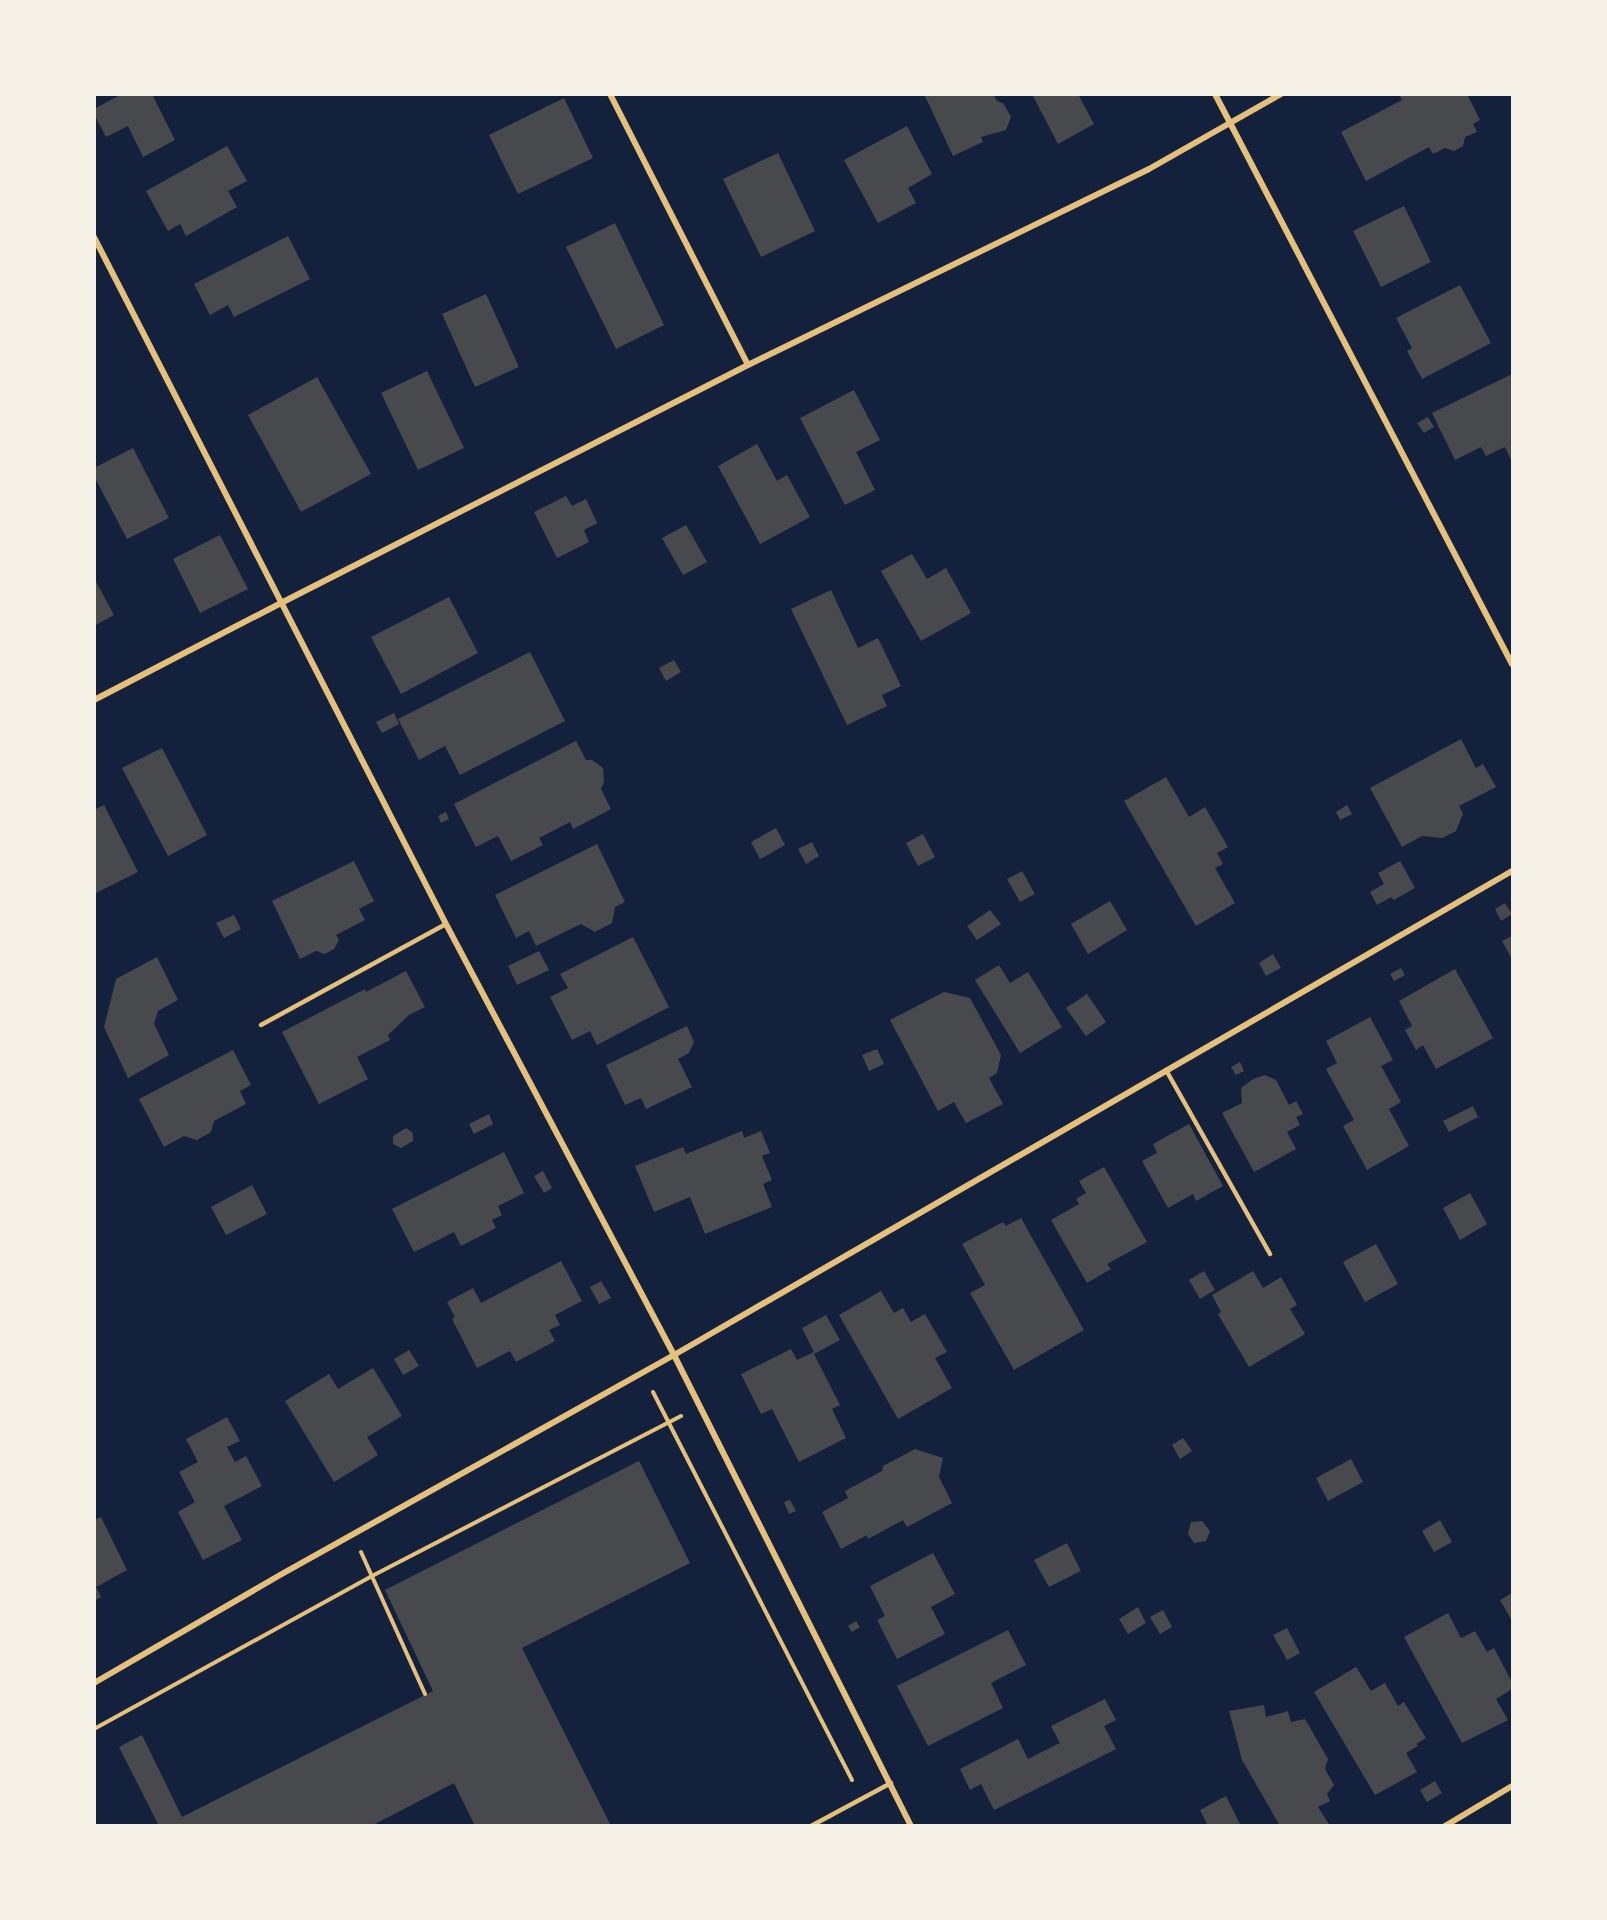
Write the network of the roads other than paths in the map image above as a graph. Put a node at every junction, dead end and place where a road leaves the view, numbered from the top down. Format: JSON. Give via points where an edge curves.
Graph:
{"nodes":[{"id":1,"x":610,"y":94,"type":"edge"},
{"id":2,"x":1215,"y":94,"type":"edge"},
{"id":3,"x":1281,"y":94,"type":"edge"},
{"id":4,"x":1230,"y":122,"type":"junction"},
{"id":5,"x":94,"y":237,"type":"edge"},
{"id":6,"x":748,"y":364,"type":"junction"},
{"id":7,"x":281,"y":603,"type":"junction"},
{"id":8,"x":1512,"y":664,"type":"edge"},
{"id":9,"x":94,"y":700,"type":"edge"},
{"id":10,"x":1512,"y":871,"type":"edge"},
{"id":11,"x":446,"y":924,"type":"junction"},
{"id":12,"x":261,"y":1025,"type":"dead end"},
{"id":13,"x":1166,"y":1070,"type":"junction"},
{"id":14,"x":1270,"y":1254,"type":"dead end"},
{"id":15,"x":674,"y":1355,"type":"junction"},
{"id":16,"x":94,"y":1683,"type":"edge"},
{"id":17,"x":891,"y":1783,"type":"junction"},
{"id":18,"x":1512,"y":1786,"type":"edge"},
{"id":19,"x":811,"y":1826,"type":"edge"},
{"id":20,"x":911,"y":1826,"type":"edge"},
{"id":21,"x":1445,"y":1826,"type":"edge"}],
"edges":[{"from":1,"to":6,"type":"street"},
{"from":2,"to":4,"type":"street"},
{"from":3,"to":4,"type":"street"},
{"from":4,"to":6,"type":"street","via":[[1149,169]]},
{"from":4,"to":8,"type":"street"},
{"from":5,"to":7,"type":"street"},
{"from":6,"to":7,"type":"street"},
{"from":7,"to":9,"type":"street"},
{"from":7,"to":11,"type":"street"},
{"from":10,"to":13,"type":"street"},
{"from":11,"to":12,"type":"lane"},
{"from":11,"to":15,"type":"street"},
{"from":13,"to":14,"type":"lane"},
{"from":13,"to":15,"type":"street"},
{"from":15,"to":16,"type":"street"},
{"from":15,"to":17,"type":"street"},
{"from":17,"to":19,"type":"lane"},
{"from":17,"to":20,"type":"street"},
{"from":18,"to":21,"type":"street"}]}
